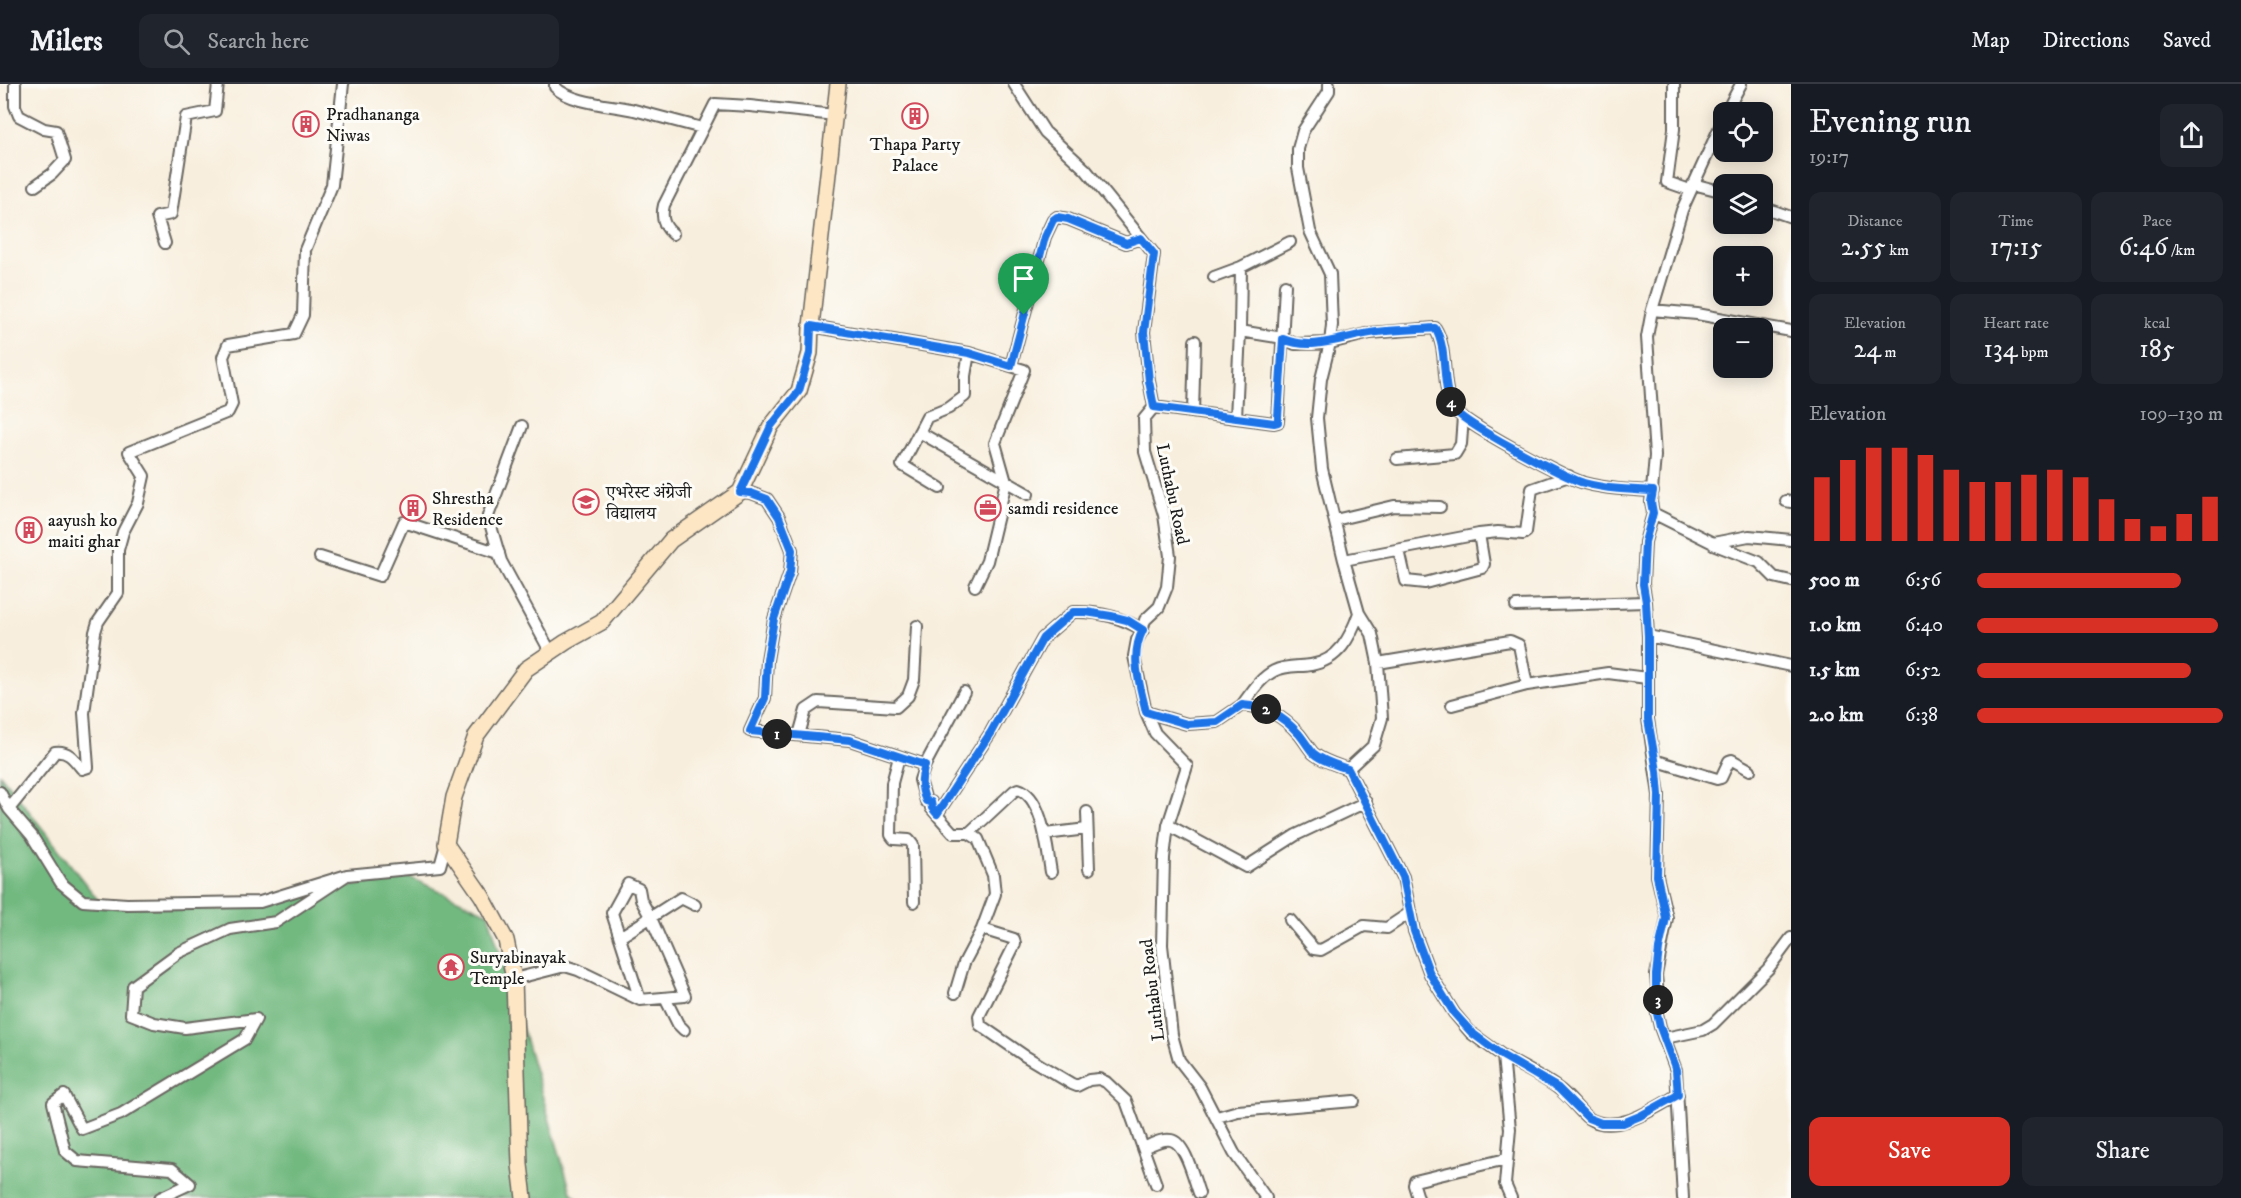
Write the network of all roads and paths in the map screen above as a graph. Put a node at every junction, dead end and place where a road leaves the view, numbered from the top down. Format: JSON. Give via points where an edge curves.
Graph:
{"nodes":[{"id":1,"x":15,"y":84,"type":"edge"},
{"id":2,"x":218,"y":84,"type":"edge"},
{"id":3,"x":343,"y":84,"type":"edge"},
{"id":4,"x":555,"y":84,"type":"edge"},
{"id":5,"x":838,"y":84,"type":"edge"},
{"id":6,"x":1014,"y":84,"type":"edge"},
{"id":7,"x":1329,"y":84,"type":"edge"},
{"id":8,"x":1674,"y":84,"type":"edge"},
{"id":9,"x":1741,"y":84,"type":"edge"},
{"id":10,"x":1731,"y":102,"type":"edge"},
{"id":11,"x":835,"y":115,"type":"junction"},
{"id":12,"x":702,"y":128,"type":"junction"},
{"id":13,"x":1713,"y":141,"type":"edge"},
{"id":14,"x":35,"y":186,"type":"dead end"},
{"id":15,"x":1691,"y":187,"type":"junction"},
{"id":16,"x":1713,"y":190,"type":"edge"},
{"id":17,"x":1773,"y":211,"type":"edge"},
{"id":18,"x":1791,"y":217,"type":"edge"},
{"id":19,"x":673,"y":234,"type":"dead end"},
{"id":20,"x":1141,"y":238,"type":"junction"},
{"id":21,"x":1290,"y":242,"type":"dead end"},
{"id":22,"x":165,"y":243,"type":"dead end"},
{"id":23,"x":1241,"y":267,"type":"junction"},
{"id":24,"x":1214,"y":277,"type":"dead end"},
{"id":25,"x":1285,"y":285,"type":"dead end"},
{"id":26,"x":1652,"y":310,"type":"junction"},
{"id":27,"x":811,"y":326,"type":"junction"},
{"id":28,"x":1240,"y":331,"type":"junction"},
{"id":29,"x":1791,"y":331,"type":"edge"},
{"id":30,"x":1283,"y":339,"type":"junction"},
{"id":31,"x":1195,"y":341,"type":"dead end"},
{"id":32,"x":1330,"y":343,"type":"junction"},
{"id":33,"x":969,"y":353,"type":"junction"},
{"id":34,"x":1011,"y":366,"type":"junction"},
{"id":35,"x":1154,"y":407,"type":"junction"},
{"id":36,"x":1193,"y":412,"type":"junction"},
{"id":37,"x":1462,"y":417,"type":"junction"},
{"id":38,"x":1236,"y":418,"type":"junction"},
{"id":39,"x":522,"y":426,"type":"dead end"},
{"id":40,"x":919,"y":432,"type":"junction"},
{"id":41,"x":1397,"y":459,"type":"dead end"},
{"id":42,"x":1569,"y":476,"type":"junction"},
{"id":43,"x":1006,"y":482,"type":"junction"},
{"id":44,"x":940,"y":488,"type":"dead end"},
{"id":45,"x":1653,"y":491,"type":"junction"},
{"id":46,"x":740,"y":492,"type":"junction"},
{"id":47,"x":1028,"y":494,"type":"dead end"},
{"id":48,"x":1440,"y":507,"type":"dead end"},
{"id":49,"x":1653,"y":513,"type":"junction"},
{"id":50,"x":1335,"y":520,"type":"junction"},
{"id":51,"x":1479,"y":534,"type":"junction"},
{"id":52,"x":1791,"y":540,"type":"edge"},
{"id":53,"x":1713,"y":543,"type":"junction"},
{"id":54,"x":1399,"y":549,"type":"junction"},
{"id":55,"x":499,"y":554,"type":"junction"},
{"id":56,"x":320,"y":557,"type":"dead end"},
{"id":57,"x":1344,"y":560,"type":"junction"},
{"id":58,"x":1791,"y":582,"type":"edge"},
{"id":59,"x":975,"y":586,"type":"dead end"},
{"id":60,"x":1646,"y":602,"type":"junction"},
{"id":61,"x":1516,"y":606,"type":"dead end"},
{"id":62,"x":1359,"y":613,"type":"junction"},
{"id":63,"x":917,"y":626,"type":"dead end"},
{"id":64,"x":1143,"y":630,"type":"junction"},
{"id":65,"x":1648,"y":636,"type":"junction"},
{"id":66,"x":551,"y":653,"type":"junction"},
{"id":67,"x":1378,"y":663,"type":"junction"},
{"id":68,"x":1791,"y":666,"type":"edge"},
{"id":69,"x":1647,"y":678,"type":"junction"},
{"id":70,"x":1527,"y":686,"type":"junction"},
{"id":71,"x":964,"y":692,"type":"dead end"},
{"id":72,"x":1242,"y":705,"type":"junction"},
{"id":73,"x":1452,"y":705,"type":"dead end"},
{"id":74,"x":1146,"y":712,"type":"junction"},
{"id":75,"x":799,"y":735,"type":"junction"},
{"id":76,"x":899,"y":757,"type":"junction"},
{"id":77,"x":1654,"y":760,"type":"junction"},
{"id":78,"x":925,"y":765,"type":"junction"},
{"id":79,"x":1348,"y":769,"type":"junction"},
{"id":80,"x":1750,"y":770,"type":"dead end"},
{"id":81,"x":0,"y":792,"type":"edge"},
{"id":82,"x":1366,"y":802,"type":"junction"},
{"id":83,"x":9,"y":809,"type":"junction"},
{"id":84,"x":1087,"y":812,"type":"dead end"},
{"id":85,"x":937,"y":814,"type":"junction"},
{"id":86,"x":1168,"y":825,"type":"junction"},
{"id":87,"x":1088,"y":828,"type":"junction"},
{"id":88,"x":969,"y":833,"type":"junction"},
{"id":89,"x":1045,"y":834,"type":"junction"},
{"id":90,"x":446,"y":844,"type":"junction"},
{"id":91,"x":1089,"y":869,"type":"dead end"},
{"id":92,"x":1051,"y":872,"type":"dead end"},
{"id":93,"x":347,"y":875,"type":"junction"},
{"id":94,"x":914,"y":902,"type":"dead end"},
{"id":95,"x":694,"y":905,"type":"dead end"},
{"id":96,"x":1411,"y":912,"type":"junction"},
{"id":97,"x":651,"y":918,"type":"junction"},
{"id":98,"x":1290,"y":920,"type":"dead end"},
{"id":99,"x":982,"y":928,"type":"junction"},
{"id":100,"x":620,"y":937,"type":"junction"},
{"id":101,"x":1791,"y":938,"type":"edge"},
{"id":102,"x":514,"y":979,"type":"junction"},
{"id":103,"x":955,"y":993,"type":"dead end"},
{"id":104,"x":665,"y":998,"type":"junction"},
{"id":105,"x":640,"y":1000,"type":"junction"},
{"id":106,"x":684,"y":1030,"type":"dead end"},
{"id":107,"x":1665,"y":1038,"type":"junction"},
{"id":108,"x":1503,"y":1056,"type":"junction"},
{"id":109,"x":1678,"y":1095,"type":"junction"},
{"id":110,"x":1354,"y":1101,"type":"dead end"},
{"id":111,"x":1217,"y":1117,"type":"junction"},
{"id":112,"x":1143,"y":1148,"type":"junction"},
{"id":113,"x":1506,"y":1159,"type":"junction"},
{"id":114,"x":1156,"y":1184,"type":"dead end"},
{"id":115,"x":1199,"y":1193,"type":"dead end"},
{"id":116,"x":160,"y":1198,"type":"edge"},
{"id":117,"x":524,"y":1198,"type":"edge"},
{"id":118,"x":1266,"y":1198,"type":"edge"},
{"id":119,"x":1418,"y":1198,"type":"edge"},
{"id":120,"x":1511,"y":1198,"type":"edge"},
{"id":121,"x":1683,"y":1198,"type":"edge"}],
"edges":[{"from":1,"to":14,"type":"street","via":[[19,116],[56,131],[65,160]]},
{"from":2,"to":22,"type":"street","via":[[215,111],[186,117],[171,214],[157,218]]},
{"from":3,"to":83,"type":"street","via":[[332,185],[305,250],[303,315],[294,334],[228,345],[223,357],[232,405],[228,412],[129,452],[144,476],[138,503],[118,550],[118,593],[95,632],[84,713],[88,767],[82,769],[70,755],[55,752]]},
{"from":4,"to":12,"type":"street","via":[[559,92],[573,98]]},
{"from":5,"to":11,"type":"main road"},
{"from":6,"to":20,"type":"street","via":[[1045,132],[1086,170]]},
{"from":7,"to":32,"type":"street","via":[[1329,91],[1303,131],[1298,168],[1310,231],[1330,274]]},
{"from":8,"to":15,"type":"street","via":[[1674,129],[1666,182]]},
{"from":9,"to":10,"type":"street"},
{"from":11,"to":12,"type":"street","via":[[715,105]]},
{"from":11,"to":27,"type":"main road"},
{"from":12,"to":19,"type":"street","via":[[664,205],[663,222]]},
{"from":13,"to":15,"type":"street"},
{"from":15,"to":16,"type":"street"},
{"from":15,"to":26,"type":"street"},
{"from":17,"to":18,"type":"street"},
{"from":20,"to":34,"type":"street","via":[[1126,243],[1068,219],[1053,220]]},
{"from":20,"to":35,"type":"street","via":[[1154,254],[1144,332]]},
{"from":21,"to":23,"type":"street"},
{"from":23,"to":24,"type":"street"},
{"from":23,"to":28,"type":"street"},
{"from":25,"to":30,"type":"street"},
{"from":26,"to":29,"type":"street"},
{"from":26,"to":45,"type":"street","via":[[1647,337],[1654,431]]},
{"from":27,"to":33,"type":"street"},
{"from":27,"to":46,"type":"main road","via":[[810,353],[799,391],[771,426]]},
{"from":28,"to":30,"type":"street"},
{"from":28,"to":38,"type":"street"},
{"from":30,"to":32,"type":"street","via":[[1294,344]]},
{"from":30,"to":38,"type":"street","via":[[1278,422]]},
{"from":31,"to":36,"type":"street"},
{"from":32,"to":37,"type":"street","via":[[1370,333],[1435,328],[1441,337],[1446,386],[1454,410]]},
{"from":32,"to":50,"type":"street","via":[[1317,418],[1322,469]]},
{"from":33,"to":34,"type":"street"},
{"from":33,"to":40,"type":"street","via":[[965,396],[927,417]]},
{"from":34,"to":43,"type":"street","via":[[1024,370],[995,443]]},
{"from":35,"to":36,"type":"street"},
{"from":35,"to":64,"type":"street","name":"Luthabu Road","via":[[1144,419],[1145,452],[1164,515],[1170,556],[1167,587],[1159,607],[1145,620]]},
{"from":36,"to":38,"type":"street"},
{"from":37,"to":41,"type":"street","via":[[1461,444],[1455,454]]},
{"from":37,"to":42,"type":"street","via":[[1490,436]]},
{"from":39,"to":55,"type":"street","via":[[488,516]]},
{"from":40,"to":43,"type":"street"},
{"from":40,"to":44,"type":"street","via":[[902,465]]},
{"from":42,"to":45,"type":"street","via":[[1582,483]]},
{"from":42,"to":51,"type":"street","via":[[1532,489],[1523,534]]},
{"from":43,"to":47,"type":"street"},
{"from":43,"to":59,"type":"street","via":[[987,561]]},
{"from":45,"to":49,"type":"street"},
{"from":46,"to":66,"type":"main road","via":[[671,540],[602,622]]},
{"from":46,"to":75,"type":"street","via":[[767,499],[792,550],[790,572],[774,619],[765,698],[750,731]]},
{"from":48,"to":50,"type":"street","via":[[1394,507]]},
{"from":49,"to":53,"type":"street"},
{"from":49,"to":60,"type":"street","via":[[1645,542]]},
{"from":50,"to":57,"type":"street"},
{"from":51,"to":54,"type":"street"},
{"from":51,"to":54,"type":"street","via":[[1482,568],[1425,583],[1406,581]]},
{"from":52,"to":53,"type":"street","via":[[1749,536]]},
{"from":53,"to":58,"type":"street","via":[[1759,562],[1774,577]]},
{"from":54,"to":57,"type":"street"},
{"from":55,"to":56,"type":"street","via":[[404,522],[380,576]]},
{"from":55,"to":66,"type":"street"},
{"from":57,"to":62,"type":"street"},
{"from":60,"to":61,"type":"street"},
{"from":60,"to":65,"type":"street"},
{"from":62,"to":67,"type":"street","via":[[1372,634]]},
{"from":62,"to":72,"type":"street","via":[[1350,638],[1337,654],[1311,665],[1275,670]]},
{"from":63,"to":75,"type":"street","via":[[914,680],[909,696],[896,707],[818,702],[806,710]]},
{"from":64,"to":74,"type":"street","name":"Luthabu Road","via":[[1134,656]]},
{"from":64,"to":85,"type":"street","via":[[1127,620],[1073,612],[1043,638],[991,732]]},
{"from":65,"to":68,"type":"street"},
{"from":65,"to":69,"type":"street"},
{"from":66,"to":90,"type":"main road","via":[[526,669],[476,736],[454,797]]},
{"from":67,"to":70,"type":"street","via":[[1510,641],[1519,645]]},
{"from":67,"to":79,"type":"street","via":[[1382,718],[1374,745]]},
{"from":69,"to":70,"type":"street","via":[[1608,673]]},
{"from":69,"to":77,"type":"street"},
{"from":70,"to":73,"type":"street"},
{"from":71,"to":78,"type":"street"},
{"from":72,"to":74,"type":"street","via":[[1217,722],[1187,724]]},
{"from":72,"to":79,"type":"street","via":[[1262,707],[1298,732],[1314,754]]},
{"from":74,"to":86,"type":"street","name":"Luthabu Road","via":[[1155,733],[1187,766]]},
{"from":75,"to":76,"type":"street","via":[[850,740]]},
{"from":76,"to":78,"type":"street"},
{"from":76,"to":94,"type":"street","via":[[892,783],[891,835],[913,845]]},
{"from":77,"to":80,"type":"street","via":[[1717,779],[1732,760]]},
{"from":77,"to":107,"type":"street","via":[[1659,795],[1657,876],[1666,918],[1656,975],[1656,1009]]},
{"from":78,"to":85,"type":"street","via":[[920,780],[922,793]]},
{"from":79,"to":82,"type":"street"},
{"from":81,"to":83,"type":"street"},
{"from":82,"to":86,"type":"street","via":[[1296,835],[1246,867]]},
{"from":82,"to":96,"type":"street","via":[[1403,877]]},
{"from":83,"to":93,"type":"street","via":[[62,883],[83,901],[260,902]]},
{"from":84,"to":87,"type":"street"},
{"from":85,"to":88,"type":"street","via":[[953,833]]},
{"from":86,"to":111,"type":"street","name":"Luthabu Road","via":[[1162,945],[1172,1035],[1179,1060]]},
{"from":87,"to":89,"type":"street"},
{"from":87,"to":91,"type":"street"},
{"from":88,"to":89,"type":"street","via":[[1018,789],[1025,790],[1031,798]]},
{"from":88,"to":99,"type":"street","via":[[978,839],[993,875],[995,894]]},
{"from":89,"to":92,"type":"street"},
{"from":90,"to":93,"type":"street","via":[[440,866]]},
{"from":90,"to":102,"type":"main road","via":[[506,940]]},
{"from":93,"to":116,"type":"street","via":[[276,922],[230,930],[178,953],[133,986],[131,1014],[185,1028],[256,1018],[244,1039],[120,1114],[82,1129],[64,1095],[52,1103],[65,1150],[77,1161],[172,1169],[190,1184]]},
{"from":95,"to":97,"type":"street","via":[[681,898]]},
{"from":96,"to":98,"type":"street","via":[[1387,928],[1364,926],[1321,950],[1314,949]]},
{"from":96,"to":108,"type":"street","via":[[1422,957],[1454,1013],[1472,1033]]},
{"from":97,"to":100,"type":"street"},
{"from":97,"to":100,"type":"street","via":[[639,889],[628,884],[612,913]]},
{"from":97,"to":104,"type":"street","via":[[685,996]]},
{"from":99,"to":103,"type":"street","via":[[964,963]]},
{"from":99,"to":112,"type":"street","via":[[1014,939],[1015,944],[979,1016],[980,1025],[1072,1084],[1099,1079],[1106,1082],[1126,1101]]},
{"from":100,"to":105,"type":"street"},
{"from":101,"to":107,"type":"street","via":[[1768,969],[1713,1024]]},
{"from":102,"to":105,"type":"street","via":[[565,966]]},
{"from":102,"to":117,"type":"main road"},
{"from":104,"to":105,"type":"street"},
{"from":104,"to":106,"type":"street"},
{"from":107,"to":109,"type":"street","via":[[1676,1070]]},
{"from":108,"to":109,"type":"street","via":[[1558,1088],[1588,1118],[1601,1123],[1623,1123]]},
{"from":108,"to":113,"type":"street","via":[[1510,1129]]},
{"from":109,"to":121,"type":"street"},
{"from":110,"to":111,"type":"street","via":[[1238,1111]]},
{"from":111,"to":118,"type":"street","name":"Luthabu Road","via":[[1234,1153]]},
{"from":112,"to":114,"type":"street"},
{"from":112,"to":115,"type":"street","via":[[1161,1141],[1179,1143]]},
{"from":113,"to":119,"type":"street","via":[[1415,1181]]},
{"from":113,"to":120,"type":"street","via":[[1505,1184]]}]}
